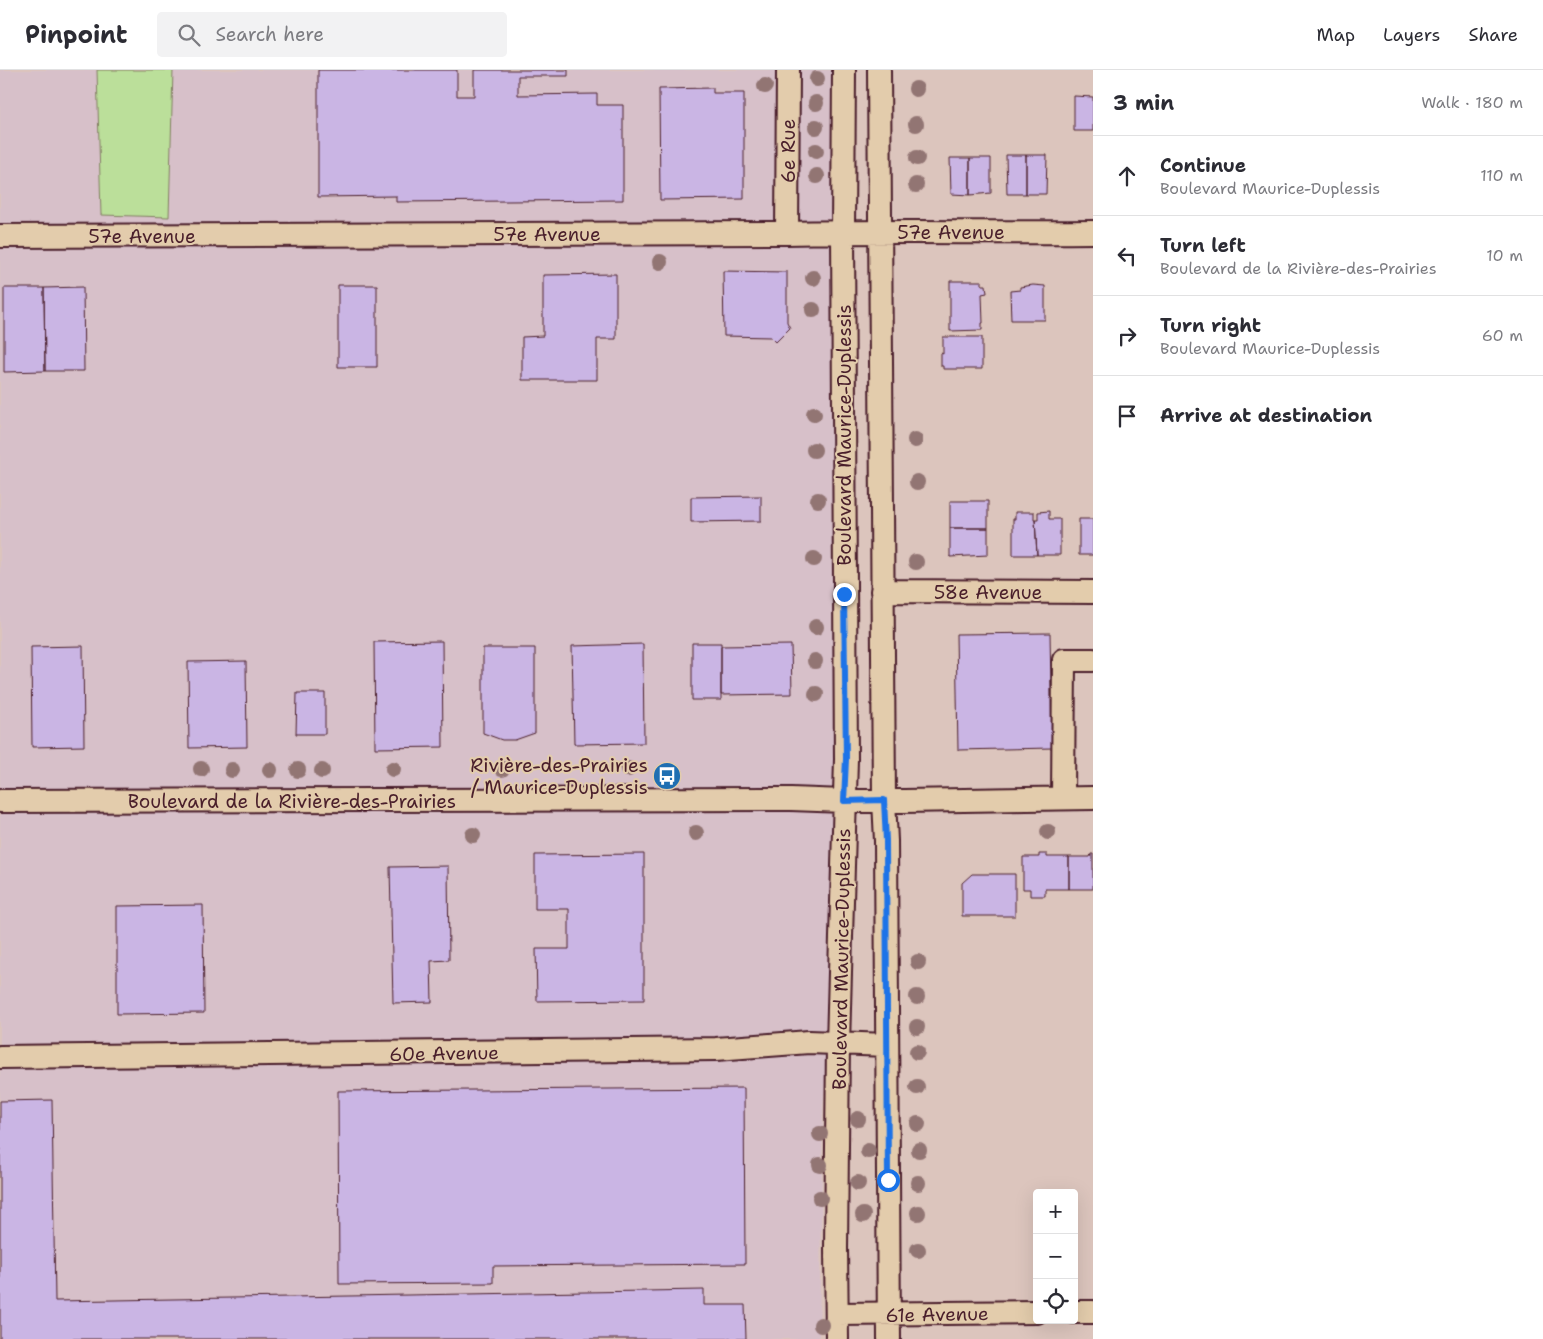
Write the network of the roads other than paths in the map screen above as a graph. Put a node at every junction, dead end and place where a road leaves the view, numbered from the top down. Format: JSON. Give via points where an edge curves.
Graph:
{"nodes":[{"id":1,"x":788,"y":70,"type":"edge"},
{"id":2,"x":844,"y":70,"type":"edge"},
{"id":3,"x":879,"y":70,"type":"edge"},
{"id":4,"x":879,"y":231,"type":"junction"},
{"id":5,"x":843,"y":232,"type":"junction"},
{"id":6,"x":1093,"y":232,"type":"edge"},
{"id":7,"x":787,"y":233,"type":"junction"},
{"id":8,"x":0,"y":236,"type":"edge"},
{"id":9,"x":882,"y":591,"type":"junction"},
{"id":10,"x":1093,"y":592,"type":"edge"},
{"id":11,"x":1093,"y":660,"type":"edge"},
{"id":12,"x":1063,"y":798,"type":"junction"},
{"id":13,"x":1093,"y":798,"type":"edge"},
{"id":14,"x":884,"y":800,"type":"junction"},
{"id":15,"x":844,"y":801,"type":"junction"},
{"id":16,"x":0,"y":802,"type":"edge"},
{"id":17,"x":838,"y":1044,"type":"junction"},
{"id":18,"x":887,"y":1045,"type":"junction"},
{"id":19,"x":0,"y":1057,"type":"edge"},
{"id":20,"x":1033,"y":1312,"type":"edge"},
{"id":21,"x":1078,"y":1312,"type":"edge"},
{"id":22,"x":1093,"y":1312,"type":"edge"},
{"id":23,"x":837,"y":1314,"type":"junction"},
{"id":24,"x":888,"y":1314,"type":"junction"},
{"id":25,"x":837,"y":1339,"type":"edge"},
{"id":26,"x":889,"y":1339,"type":"edge"}],
"edges":[{"from":1,"to":7,"type":"street","name":"6e Rue"},
{"from":2,"to":5,"type":"street","name":"Boulevard Maurice-Duplessis"},
{"from":3,"to":4,"type":"street","name":"Boulevard Maurice-Duplessis"},
{"from":4,"to":5,"type":"street","name":"57e Avenue"},
{"from":4,"to":6,"type":"street","name":"57e Avenue"},
{"from":4,"to":9,"type":"street","name":"Boulevard Maurice-Duplessis"},
{"from":5,"to":7,"type":"street","name":"57e Avenue"},
{"from":5,"to":15,"type":"street","name":"Boulevard Maurice-Duplessis"},
{"from":7,"to":8,"type":"street","name":"57e Avenue"},
{"from":9,"to":10,"type":"street","name":"58e Avenue"},
{"from":9,"to":14,"type":"street","name":"Boulevard Maurice-Duplessis"},
{"from":11,"to":12,"type":"street","via":[[1064,660]]},
{"from":12,"to":13,"type":"street","name":"Boulevard de la Rivière-des-Prairies"},
{"from":12,"to":14,"type":"street","name":"Boulevard de la Rivière-des-Prairies"},
{"from":14,"to":15,"type":"street","name":"Boulevard de la Rivière-des-Prairies"},
{"from":14,"to":18,"type":"street","name":"Boulevard Maurice-Duplessis"},
{"from":15,"to":16,"type":"street","name":"Boulevard de la Rivière-des-Prairies"},
{"from":15,"to":17,"type":"street","name":"Boulevard Maurice-Duplessis"},
{"from":17,"to":18,"type":"street","name":"60e Avenue"},
{"from":17,"to":19,"type":"street","name":"60e Avenue","via":[[809,1042],[746,1048],[648,1050]]},
{"from":17,"to":23,"type":"street","name":"Boulevard Maurice-Duplessis"},
{"from":18,"to":24,"type":"street","name":"Boulevard Maurice-Duplessis"},
{"from":20,"to":24,"type":"street","name":"61e Avenue"},
{"from":21,"to":22,"type":"street"},
{"from":23,"to":24,"type":"street","name":"61e Avenue"},
{"from":23,"to":25,"type":"street","name":"Boulevard Maurice-Duplessis"},
{"from":24,"to":26,"type":"street","name":"Boulevard Maurice-Duplessis"}]}
